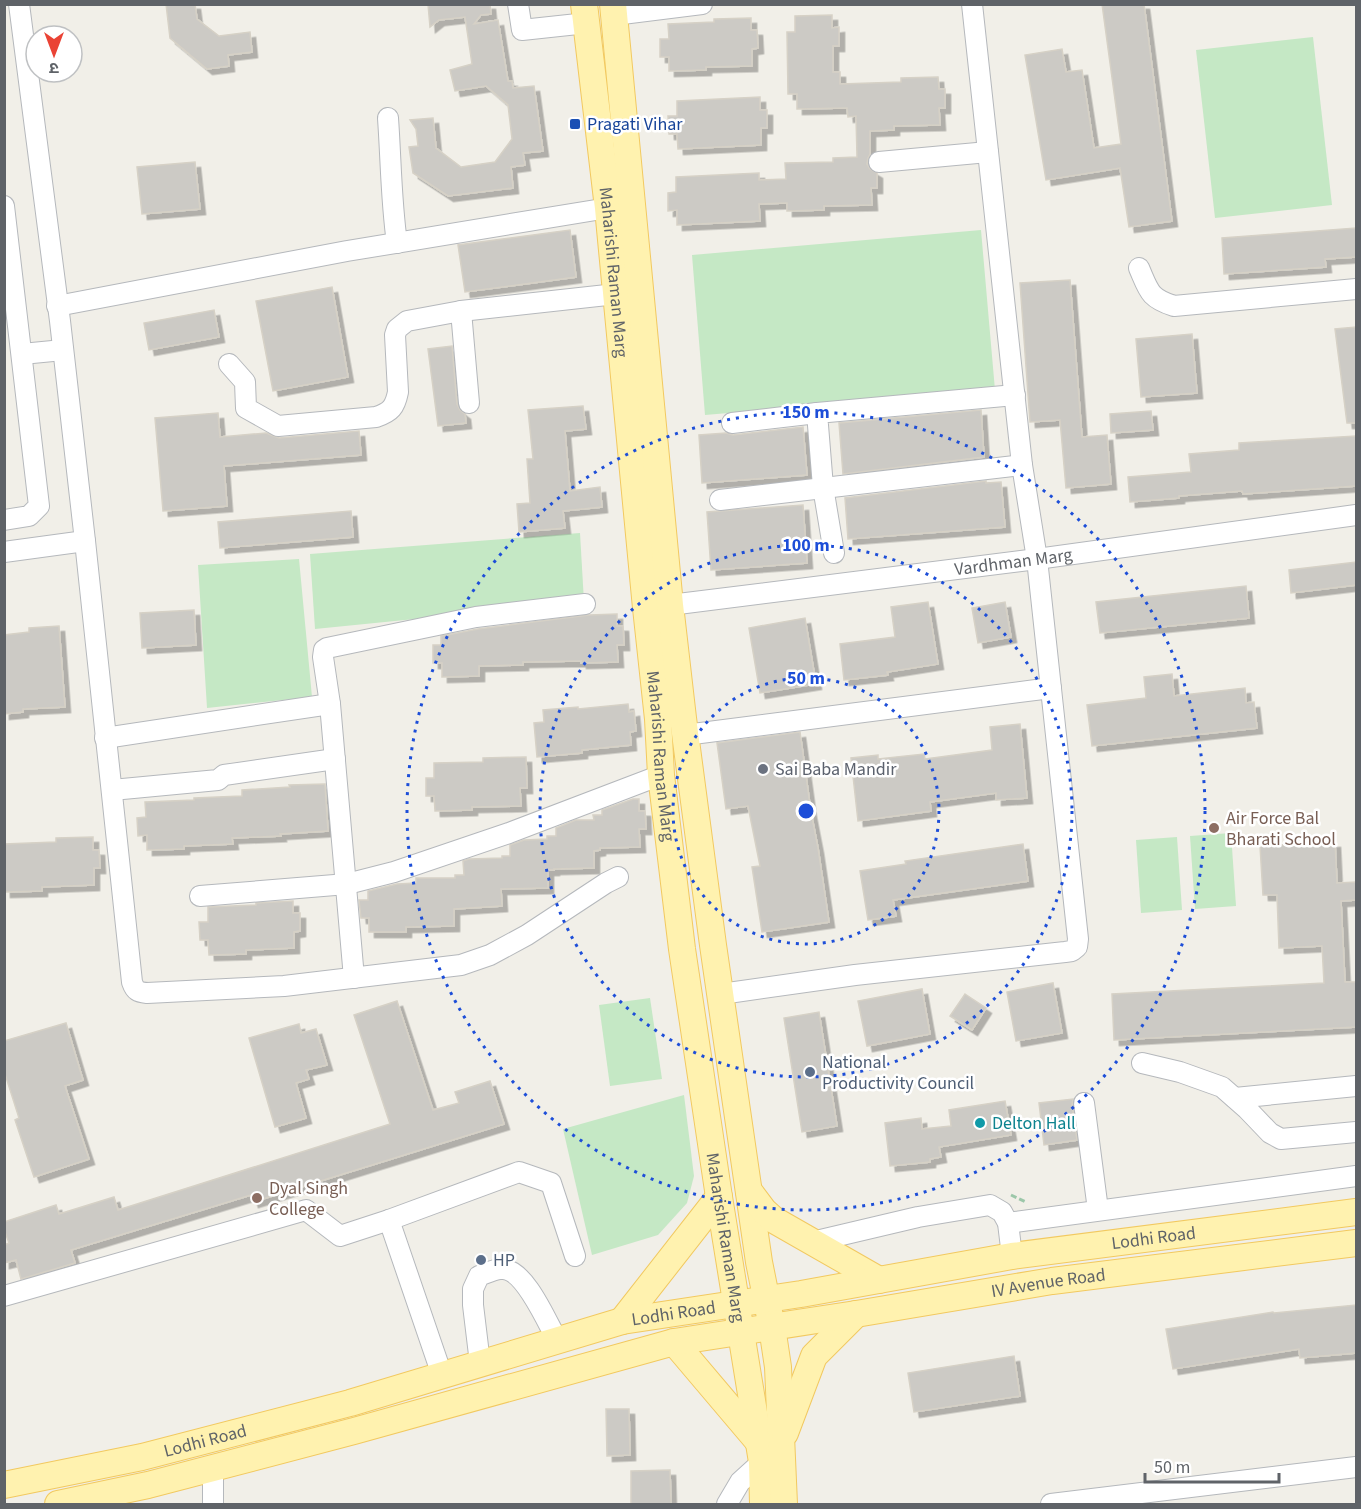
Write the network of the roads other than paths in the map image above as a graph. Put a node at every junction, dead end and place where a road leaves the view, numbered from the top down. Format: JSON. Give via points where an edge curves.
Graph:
{"nodes":[{"id":1,"x":19,"y":4,"type":"edge"},
{"id":2,"x":518,"y":4,"type":"edge"},
{"id":3,"x":702,"y":4,"type":"edge"},
{"id":4,"x":972,"y":4,"type":"edge"},
{"id":5,"x":614,"y":10,"type":"edge"},
{"id":6,"x":586,"y":14,"type":"edge"},
{"id":7,"x":388,"y":118,"type":"dead end"},
{"id":8,"x":988,"y":152,"type":"junction"},
{"id":9,"x":879,"y":162,"type":"dead end"},
{"id":10,"x":4,"y":206,"type":"edge"},
{"id":11,"x":608,"y":208,"type":"junction"},
{"id":12,"x":397,"y":243,"type":"junction"},
{"id":13,"x":1139,"y":268,"type":"dead end"},
{"id":14,"x":1356,"y":289,"type":"edge"},
{"id":15,"x":616,"y":294,"type":"junction"},
{"id":16,"x":57,"y":306,"type":"junction"},
{"id":17,"x":461,"y":311,"type":"junction"},
{"id":18,"x":63,"y":350,"type":"junction"},
{"id":19,"x":22,"y":354,"type":"junction"},
{"id":20,"x":228,"y":364,"type":"dead end"},
{"id":21,"x":1014,"y":395,"type":"junction"},
{"id":22,"x":469,"y":403,"type":"dead end"},
{"id":23,"x":817,"y":413,"type":"junction"},
{"id":24,"x":732,"y":423,"type":"dead end"},
{"id":25,"x":1022,"y":465,"type":"junction"},
{"id":26,"x":824,"y":487,"type":"junction"},
{"id":27,"x":720,"y":500,"type":"dead end"},
{"id":28,"x":1356,"y":515,"type":"edge"},
{"id":29,"x":4,"y":520,"type":"edge"},
{"id":30,"x":85,"y":541,"type":"junction"},
{"id":31,"x":4,"y":552,"type":"edge"},
{"id":32,"x":834,"y":553,"type":"dead end"},
{"id":33,"x":1037,"y":559,"type":"junction"},
{"id":34,"x":585,"y":604,"type":"dead end"},
{"id":35,"x":670,"y":605,"type":"junction"},
{"id":36,"x":1051,"y":688,"type":"junction"},
{"id":37,"x":330,"y":704,"type":"junction"},
{"id":38,"x":685,"y":735,"type":"junction"},
{"id":39,"x":105,"y":738,"type":"junction"},
{"id":40,"x":335,"y":759,"type":"junction"},
{"id":41,"x":661,"y":775,"type":"junction"},
{"id":42,"x":112,"y":790,"type":"junction"},
{"id":43,"x":618,"y":877,"type":"dead end"},
{"id":44,"x":347,"y":884,"type":"junction"},
{"id":45,"x":200,"y":896,"type":"dead end"},
{"id":46,"x":354,"y":978,"type":"junction"},
{"id":47,"x":721,"y":994,"type":"junction"},
{"id":48,"x":1142,"y":1063,"type":"dead end"},
{"id":49,"x":1356,"y":1086,"type":"edge"},
{"id":50,"x":1235,"y":1098,"type":"junction"},
{"id":51,"x":1084,"y":1103,"type":"dead end"},
{"id":52,"x":1356,"y":1132,"type":"edge"},
{"id":53,"x":1356,"y":1176,"type":"edge"},
{"id":54,"x":749,"y":1191,"type":"junction"},
{"id":55,"x":719,"y":1197,"type":"junction"},
{"id":56,"x":1098,"y":1210,"type":"junction"},
{"id":57,"x":1356,"y":1212,"type":"edge"},
{"id":58,"x":389,"y":1220,"type":"junction"},
{"id":59,"x":1008,"y":1223,"type":"junction"},
{"id":60,"x":812,"y":1242,"type":"junction"},
{"id":61,"x":1356,"y":1244,"type":"edge"},
{"id":62,"x":575,"y":1256,"type":"dead end"},
{"id":63,"x":1012,"y":1256,"type":"junction"},
{"id":64,"x":879,"y":1280,"type":"junction"},
{"id":65,"x":4,"y":1296,"type":"edge"},
{"id":66,"x":767,"y":1299,"type":"junction"},
{"id":67,"x":735,"y":1303,"type":"junction"},
{"id":68,"x":856,"y":1314,"type":"junction"},
{"id":69,"x":621,"y":1321,"type":"junction"},
{"id":70,"x":772,"y":1327,"type":"junction"},
{"id":71,"x":740,"y":1332,"type":"junction"},
{"id":72,"x":557,"y":1340,"type":"junction"},
{"id":73,"x":674,"y":1342,"type":"junction"},
{"id":74,"x":480,"y":1363,"type":"junction"},
{"id":75,"x":442,"y":1375,"type":"junction"},
{"id":76,"x":767,"y":1448,"type":"junction"},
{"id":77,"x":1356,"y":1467,"type":"edge"},
{"id":78,"x":213,"y":1468,"type":"junction"},
{"id":79,"x":4,"y":1485,"type":"edge"},
{"id":80,"x":58,"y":1504,"type":"edge"},
{"id":81,"x":213,"y":1504,"type":"edge"},
{"id":82,"x":726,"y":1504,"type":"edge"},
{"id":83,"x":763,"y":1504,"type":"edge"},
{"id":84,"x":784,"y":1504,"type":"edge"},
{"id":85,"x":1051,"y":1504,"type":"edge"}],
"edges":[{"from":1,"to":16,"type":"street"},
{"from":2,"to":6,"type":"street","via":[[522,30]]},
{"from":3,"to":5,"type":"street"},
{"from":4,"to":8,"type":"street"},
{"from":5,"to":35,"type":"main road","name":"Maharishi Raman Marg"},
{"from":6,"to":11,"type":"main road","name":"Maharishi Raman Marg"},
{"from":7,"to":12,"type":"street"},
{"from":8,"to":9,"type":"street"},
{"from":8,"to":21,"type":"street"},
{"from":10,"to":19,"type":"street"},
{"from":11,"to":12,"type":"street"},
{"from":11,"to":15,"type":"main road","name":"Maharishi Raman Marg"},
{"from":12,"to":16,"type":"street"},
{"from":13,"to":14,"type":"street","via":[[1150,294],[1174,306]]},
{"from":15,"to":17,"type":"street"},
{"from":15,"to":41,"type":"main road","name":"Maharishi Raman Marg"},
{"from":16,"to":18,"type":"street"},
{"from":17,"to":20,"type":"street","via":[[407,321],[397,329],[394,342],[398,392],[392,408],[376,417],[278,426],[246,408],[245,382]]},
{"from":17,"to":22,"type":"street"},
{"from":18,"to":19,"type":"street"},
{"from":18,"to":30,"type":"street"},
{"from":19,"to":29,"type":"street","via":[[39,506],[29,516]]},
{"from":21,"to":23,"type":"street"},
{"from":21,"to":25,"type":"street"},
{"from":23,"to":24,"type":"street"},
{"from":23,"to":26,"type":"street"},
{"from":25,"to":26,"type":"street"},
{"from":25,"to":33,"type":"street"},
{"from":26,"to":27,"type":"street"},
{"from":26,"to":32,"type":"street"},
{"from":28,"to":33,"type":"street","name":"Vardhman Marg"},
{"from":30,"to":31,"type":"street"},
{"from":30,"to":39,"type":"street"},
{"from":33,"to":35,"type":"street","name":"Vardhman Marg"},
{"from":33,"to":36,"type":"street"},
{"from":34,"to":37,"type":"street","via":[[476,617],[327,648],[323,654]]},
{"from":35,"to":38,"type":"main road","name":"Maharishi Raman Marg"},
{"from":36,"to":38,"type":"street"},
{"from":36,"to":47,"type":"street","via":[[1077,947],[1065,952]]},
{"from":37,"to":39,"type":"street"},
{"from":37,"to":40,"type":"street"},
{"from":38,"to":47,"type":"main road","name":"Maharishi Raman Marg"},
{"from":39,"to":42,"type":"street"},
{"from":40,"to":42,"type":"street","via":[[224,775],[218,780]]},
{"from":40,"to":44,"type":"street"},
{"from":41,"to":44,"type":"street","via":[[488,840]]},
{"from":41,"to":55,"type":"main road","name":"Maharishi Raman Marg"},
{"from":42,"to":46,"type":"street","via":[[132,982],[138,992],[284,986]]},
{"from":43,"to":46,"type":"street","via":[[490,955],[449,966]]},
{"from":44,"to":45,"type":"street"},
{"from":44,"to":46,"type":"street"},
{"from":47,"to":54,"type":"main road","name":"Maharishi Raman Marg"},
{"from":48,"to":50,"type":"street","via":[[1222,1087]]},
{"from":49,"to":50,"type":"street"},
{"from":50,"to":52,"type":"street","via":[[1270,1134],[1281,1139]]},
{"from":51,"to":56,"type":"street"},
{"from":53,"to":56,"type":"street"},
{"from":54,"to":60,"type":"main road","via":[[774,1220]]},
{"from":54,"to":66,"type":"main road","name":"Maharishi Raman Marg"},
{"from":55,"to":67,"type":"main road","name":"Maharishi Raman Marg"},
{"from":55,"to":69,"type":"main road"},
{"from":56,"to":59,"type":"street"},
{"from":57,"to":63,"type":"main road","name":"Lodhi Road"},
{"from":58,"to":62,"type":"street","via":[[519,1172],[552,1183]]},
{"from":58,"to":65,"type":"street","via":[[340,1236],[306,1210]]},
{"from":58,"to":75,"type":"street"},
{"from":59,"to":60,"type":"street","via":[[1002,1212],[990,1205]]},
{"from":59,"to":63,"type":"street"},
{"from":60,"to":64,"type":"main road"},
{"from":61,"to":68,"type":"main road","name":"IV Avenue Road","via":[[1052,1281]]},
{"from":63,"to":64,"type":"main road","name":"Lodhi Road"},
{"from":64,"to":66,"type":"main road","name":"Lodhi Road"},
{"from":66,"to":67,"type":"main road","name":"Lodhi Road"},
{"from":66,"to":70,"type":"main road","name":"Maharishi Raman Marg"},
{"from":67,"to":69,"type":"main road","name":"Lodhi Road"},
{"from":67,"to":71,"type":"main road","name":"Maharishi Raman Marg"},
{"from":68,"to":70,"type":"main road","name":"IV Avenue Road"},
{"from":68,"to":76,"type":"main road","via":[[814,1356]]},
{"from":69,"to":72,"type":"main road","name":"Lodhi Road"},
{"from":70,"to":71,"type":"main road","name":"IV Avenue Road"},
{"from":70,"to":76,"type":"main road","name":"Maharishi Raman Marg","via":[[778,1367]]},
{"from":71,"to":73,"type":"main road","name":"Lodhi Road"},
{"from":71,"to":76,"type":"main road","name":"Maharishi Raman Marg"},
{"from":72,"to":74,"type":"main road","name":"Lodhi Road"},
{"from":72,"to":74,"type":"street","via":[[526,1284],[512,1271],[501,1269],[479,1276],[473,1289]]},
{"from":73,"to":76,"type":"main road"},
{"from":73,"to":78,"type":"main road","name":"Lodhi Road"},
{"from":74,"to":75,"type":"main road","name":"Lodhi Road"},
{"from":75,"to":79,"type":"main road","name":"Lodhi Road","via":[[142,1457]]},
{"from":76,"to":82,"type":"street"},
{"from":76,"to":83,"type":"main road","name":"Maharishi Raman Marg"},
{"from":76,"to":84,"type":"main road","name":"Maharishi Raman Marg"},
{"from":77,"to":85,"type":"street"},
{"from":78,"to":80,"type":"main road","name":"Lodhi Road"},
{"from":78,"to":81,"type":"street"}]}
